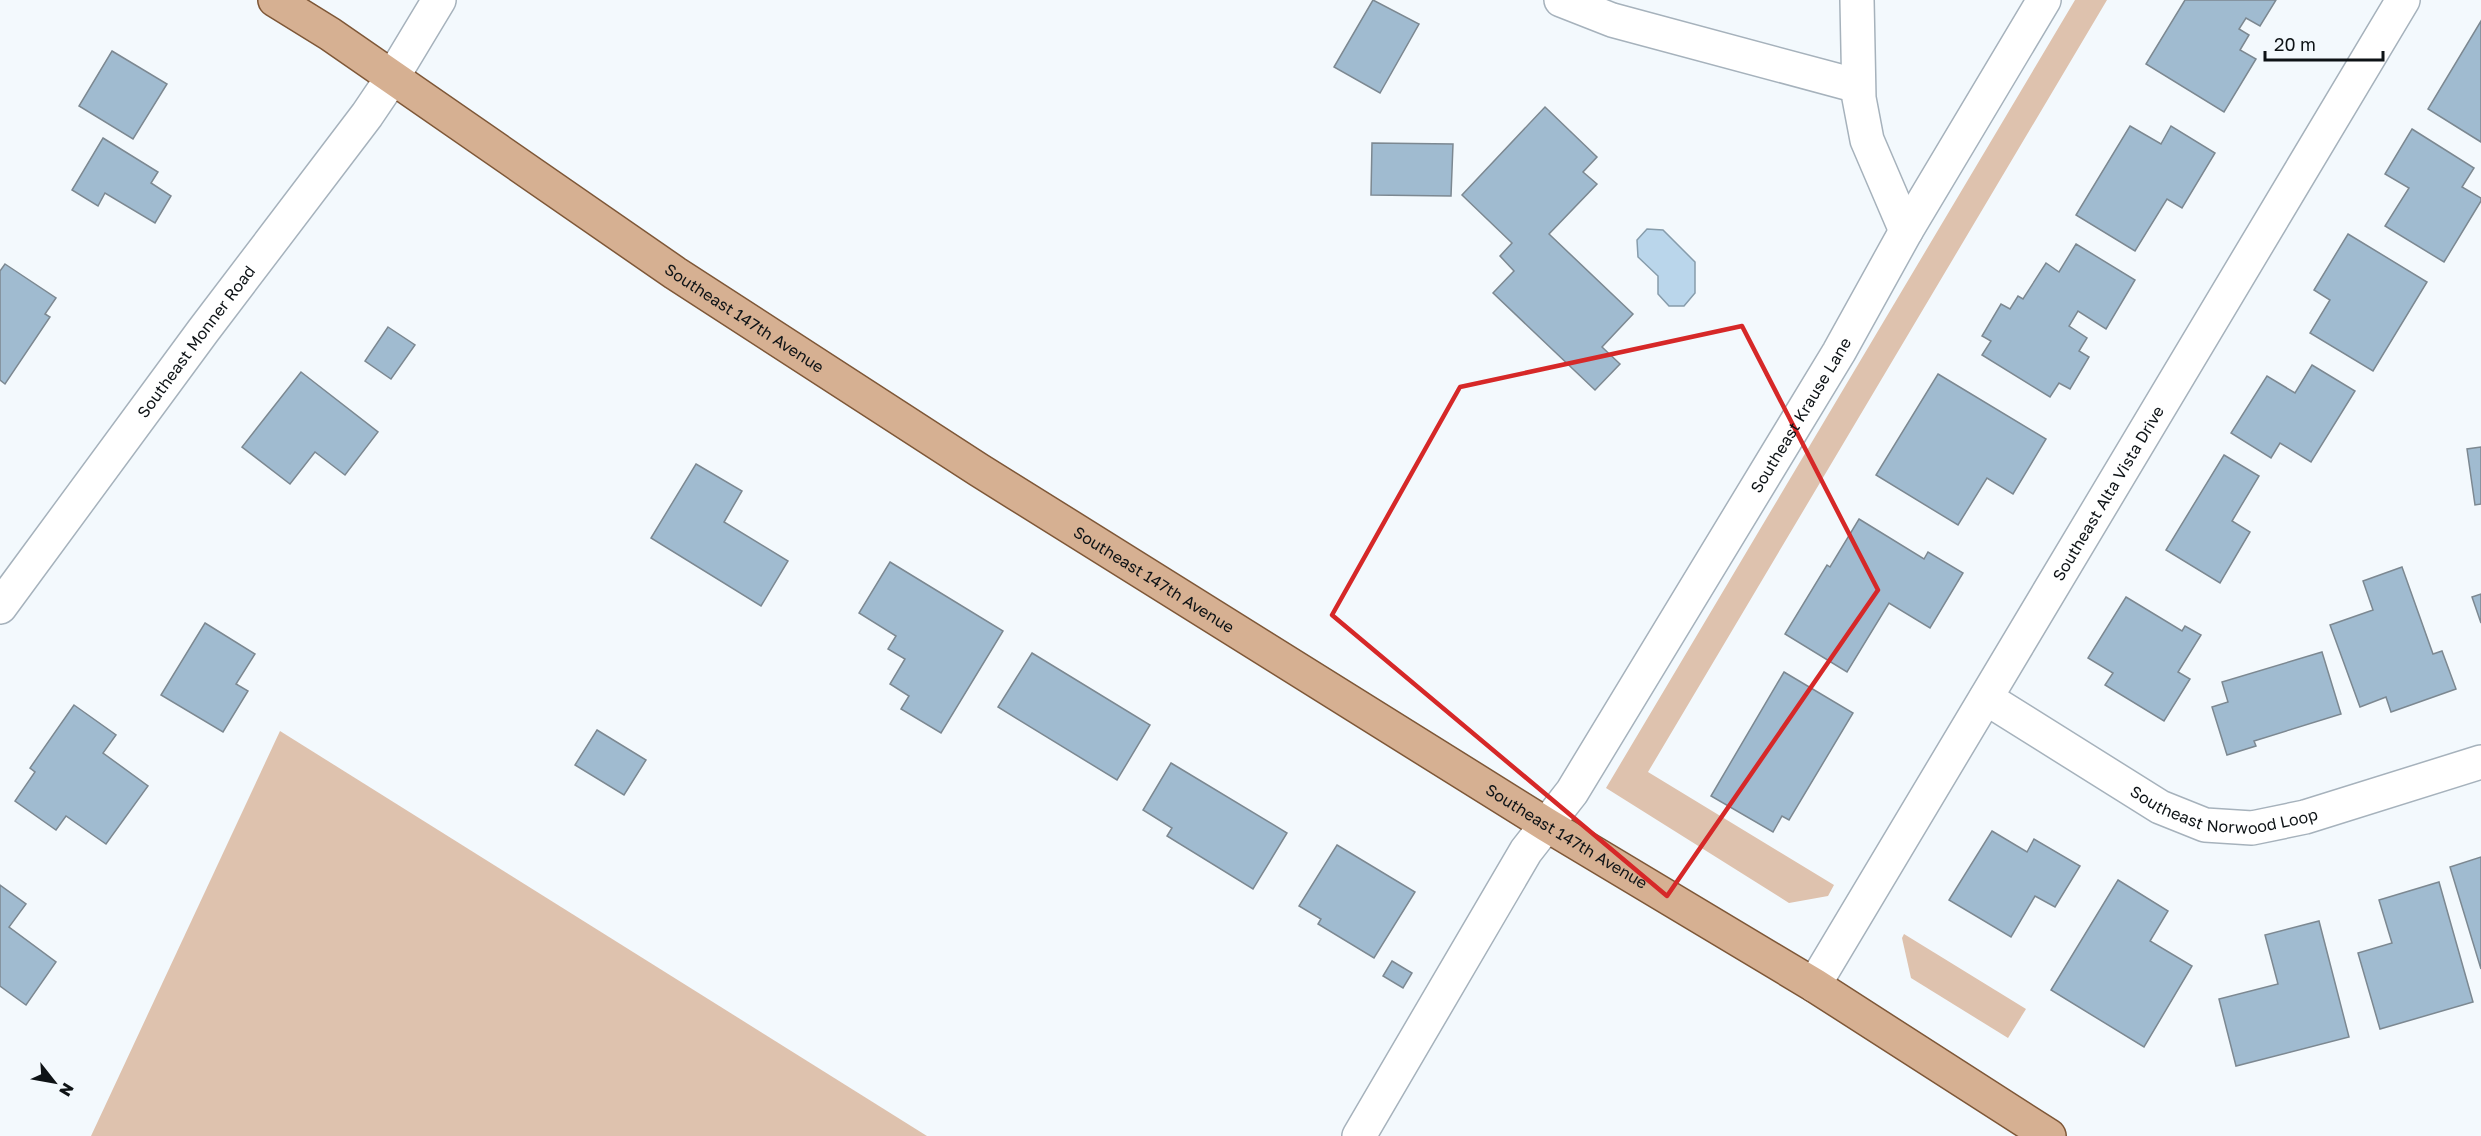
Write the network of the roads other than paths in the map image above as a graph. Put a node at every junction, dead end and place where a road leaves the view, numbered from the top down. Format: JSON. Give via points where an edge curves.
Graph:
{"nodes":[{"id":1,"x":275,"y":0,"type":"edge"},
{"id":2,"x":439,"y":0,"type":"edge"},
{"id":3,"x":1561,"y":0,"type":"edge"},
{"id":4,"x":1857,"y":0,"type":"edge"},
{"id":5,"x":2044,"y":0,"type":"edge"},
{"id":6,"x":2403,"y":0,"type":"edge"},
{"id":7,"x":392,"y":78,"type":"junction"},
{"id":8,"x":1858,"y":86,"type":"junction"},
{"id":9,"x":1906,"y":231,"type":"junction"},
{"id":10,"x":0,"y":608,"type":"edge"},
{"id":11,"x":1986,"y":698,"type":"junction"},
{"id":12,"x":2481,"y":762,"type":"edge"},
{"id":13,"x":1547,"y":825,"type":"junction"},
{"id":14,"x":1814,"y":985,"type":"junction"},
{"id":15,"x":1359,"y":1136,"type":"edge"},
{"id":16,"x":2049,"y":1136,"type":"edge"}],
"edges":[{"from":1,"to":7,"type":"main road","name":"Southeast 147th Avenue"},
{"from":2,"to":7,"type":"street","name":"Southeast Monner Road"},
{"from":3,"to":8,"type":"street","via":[[1612,20]]},
{"from":4,"to":8,"type":"street"},
{"from":5,"to":9,"type":"street","name":"Southeast Krause Lane"},
{"from":6,"to":11,"type":"street","name":"Southeast Alta Vista Drive"},
{"from":7,"to":10,"type":"street","name":"Southeast Monner Road"},
{"from":7,"to":13,"type":"main road","name":"Southeast 147th Avenue","via":[[675,273],[979,470]]},
{"from":8,"to":9,"type":"street","via":[[1867,140]]},
{"from":9,"to":13,"type":"street","name":"Southeast Krause Lane","via":[[1839,352],[1578,782]]},
{"from":11,"to":12,"type":"street","name":"Southeast Norwood Loop","via":[[2160,807],[2205,825],[2252,828],[2305,817]]},
{"from":11,"to":14,"type":"street","name":"Southeast Alta Vista Drive"},
{"from":13,"to":14,"type":"main road","name":"Southeast 147th Avenue"},
{"from":13,"to":15,"type":"street","name":"Southeast Krause Lane","via":[[1526,851]]},
{"from":14,"to":16,"type":"main road","name":"Southeast 147th Avenue"}]}
